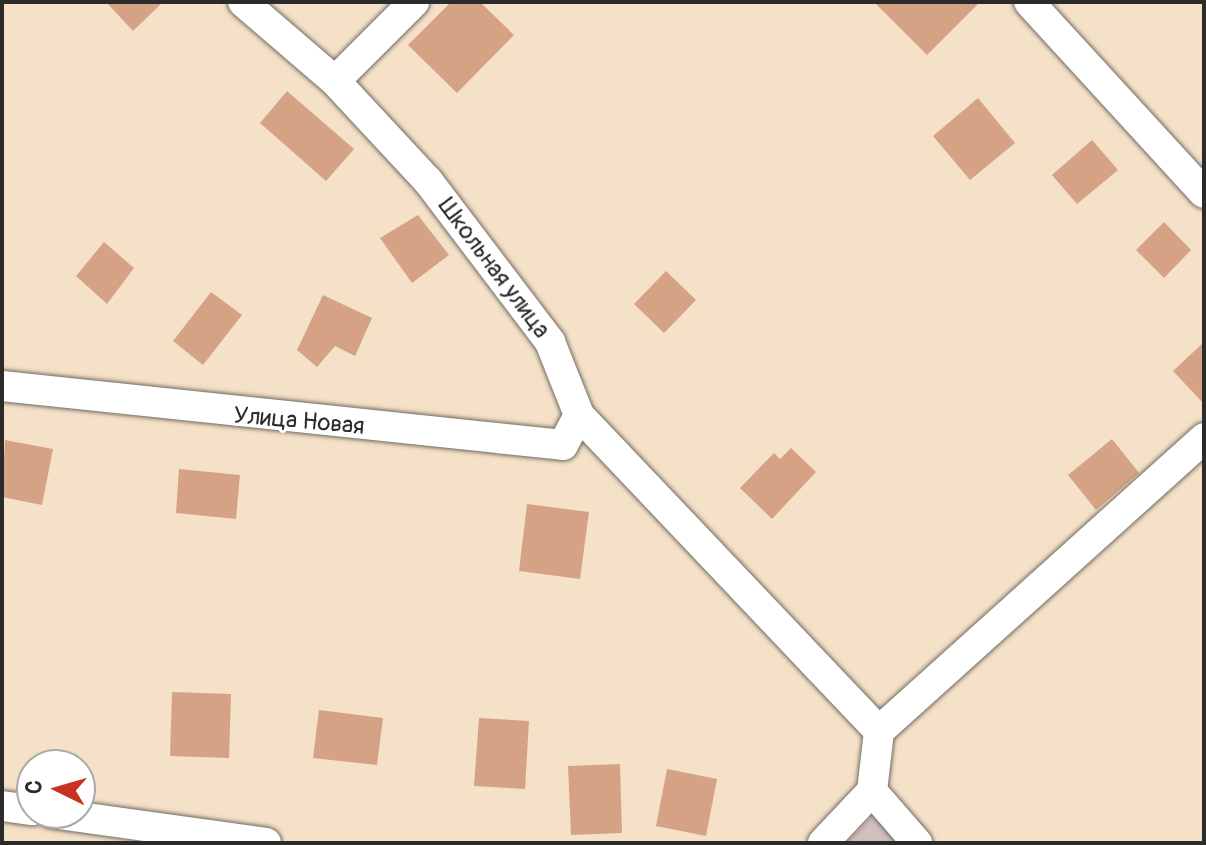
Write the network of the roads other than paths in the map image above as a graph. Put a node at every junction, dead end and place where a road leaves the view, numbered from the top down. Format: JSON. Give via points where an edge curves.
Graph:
{"nodes":[{"id":1,"x":243,"y":2,"type":"edge"},
{"id":2,"x":414,"y":2,"type":"edge"},
{"id":3,"x":1029,"y":2,"type":"edge"},
{"id":4,"x":335,"y":81,"type":"junction"},
{"id":5,"x":1204,"y":193,"type":"edge"},
{"id":6,"x":2,"y":386,"type":"edge"},
{"id":7,"x":579,"y":415,"type":"junction"},
{"id":8,"x":1204,"y":438,"type":"edge"},
{"id":9,"x":879,"y":731,"type":"junction"},
{"id":10,"x":872,"y":791,"type":"junction"},
{"id":11,"x":96,"y":819,"type":"edge"},
{"id":12,"x":266,"y":843,"type":"edge"},
{"id":13,"x":823,"y":843,"type":"edge"},
{"id":14,"x":917,"y":843,"type":"edge"}],
"edges":[{"from":1,"to":4,"type":"street","name":"Школьная улица"},
{"from":2,"to":4,"type":"street"},
{"from":3,"to":5,"type":"street"},
{"from":4,"to":7,"type":"street","name":"Школьная улица","via":[[428,181],[550,342]]},
{"from":6,"to":7,"type":"street","name":"Улица Новая","via":[[563,445]]},
{"from":7,"to":9,"type":"street","name":"Школьная улица"},
{"from":8,"to":9,"type":"street"},
{"from":9,"to":10,"type":"street"},
{"from":10,"to":13,"type":"street"},
{"from":10,"to":14,"type":"street"},
{"from":11,"to":12,"type":"street"}]}
